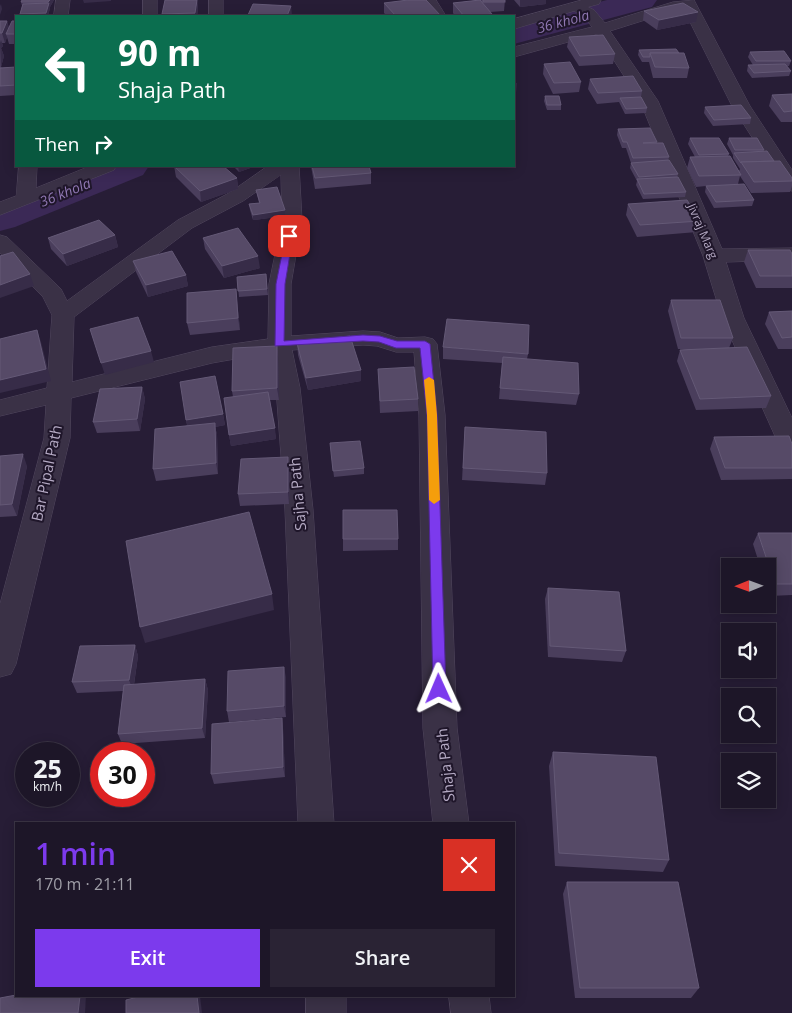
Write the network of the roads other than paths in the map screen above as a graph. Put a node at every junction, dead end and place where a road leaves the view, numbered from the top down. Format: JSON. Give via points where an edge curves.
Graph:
{"nodes":[{"id":1,"x":63,"y":0,"type":"edge"},
{"id":2,"x":150,"y":0,"type":"edge"},
{"id":3,"x":216,"y":0,"type":"edge"},
{"id":4,"x":429,"y":0,"type":"edge"},
{"id":5,"x":690,"y":1,"type":"edge"},
{"id":6,"x":590,"y":10,"type":"edge"},
{"id":7,"x":61,"y":15,"type":"edge"},
{"id":8,"x":150,"y":15,"type":"edge"},
{"id":9,"x":216,"y":15,"type":"edge"},
{"id":10,"x":438,"y":15,"type":"edge"},
{"id":11,"x":515,"y":24,"type":"edge"},
{"id":12,"x":515,"y":51,"type":"edge"},
{"id":13,"x":28,"y":167,"type":"edge"},
{"id":14,"x":105,"y":167,"type":"edge"},
{"id":15,"x":280,"y":167,"type":"edge"},
{"id":16,"x":290,"y":167,"type":"edge"},
{"id":17,"x":792,"y":185,"type":"edge"},
{"id":18,"x":25,"y":199,"type":"junction"},
{"id":19,"x":0,"y":209,"type":"edge"},
{"id":20,"x":0,"y":241,"type":"edge"},
{"id":21,"x":792,"y":254,"type":"edge"},
{"id":22,"x":714,"y":256,"type":"junction"},
{"id":23,"x":63,"y":315,"type":"junction"},
{"id":24,"x":279,"y":344,"type":"junction"},
{"id":25,"x":59,"y":394,"type":"junction"},
{"id":26,"x":0,"y":408,"type":"edge"},
{"id":27,"x":792,"y":445,"type":"edge"},
{"id":28,"x":0,"y":664,"type":"edge"},
{"id":29,"x":316,"y":822,"type":"edge"},
{"id":30,"x":451,"y":822,"type":"edge"},
{"id":31,"x":326,"y":997,"type":"edge"},
{"id":32,"x":469,"y":997,"type":"edge"},
{"id":33,"x":326,"y":1013,"type":"edge"},
{"id":34,"x":471,"y":1013,"type":"edge"}],
"edges":[{"from":1,"to":7,"type":"street"},
{"from":2,"to":8,"type":"street"},
{"from":3,"to":9,"type":"street"},
{"from":4,"to":10,"type":"street"},
{"from":5,"to":6,"type":"street","via":[[634,20]]},
{"from":5,"to":17,"type":"street","via":[[741,106]]},
{"from":6,"to":11,"type":"street"},
{"from":6,"to":12,"type":"street"},
{"from":6,"to":22,"type":"street","name":"Jivraj Marg","via":[[649,101]]},
{"from":13,"to":18,"type":"street"},
{"from":14,"to":18,"type":"street"},
{"from":15,"to":23,"type":"street","via":[[236,197],[185,224]]},
{"from":16,"to":24,"type":"street","name":"Sajha Path","via":[[292,220],[280,284]]},
{"from":18,"to":19,"type":"street"},
{"from":20,"to":23,"type":"street","name":"Bar Pipal Path","via":[[53,294]]},
{"from":21,"to":22,"type":"street"},
{"from":22,"to":27,"type":"street","name":"Jivraj Marg","via":[[733,318]]},
{"from":23,"to":25,"type":"street","name":"Bar Pipal Path"},
{"from":24,"to":25,"type":"street","via":[[212,355]]},
{"from":24,"to":29,"type":"street","name":"Sajha Path","via":[[288,388],[299,510]]},
{"from":24,"to":30,"type":"street","name":"Shaja Path","via":[[363,338],[396,344],[425,344],[432,415],[440,728]]},
{"from":25,"to":26,"type":"street"},
{"from":25,"to":28,"type":"street","name":"Bar Pipal Path","via":[[57,438]]},
{"from":31,"to":33,"type":"street"},
{"from":32,"to":34,"type":"street"}]}
